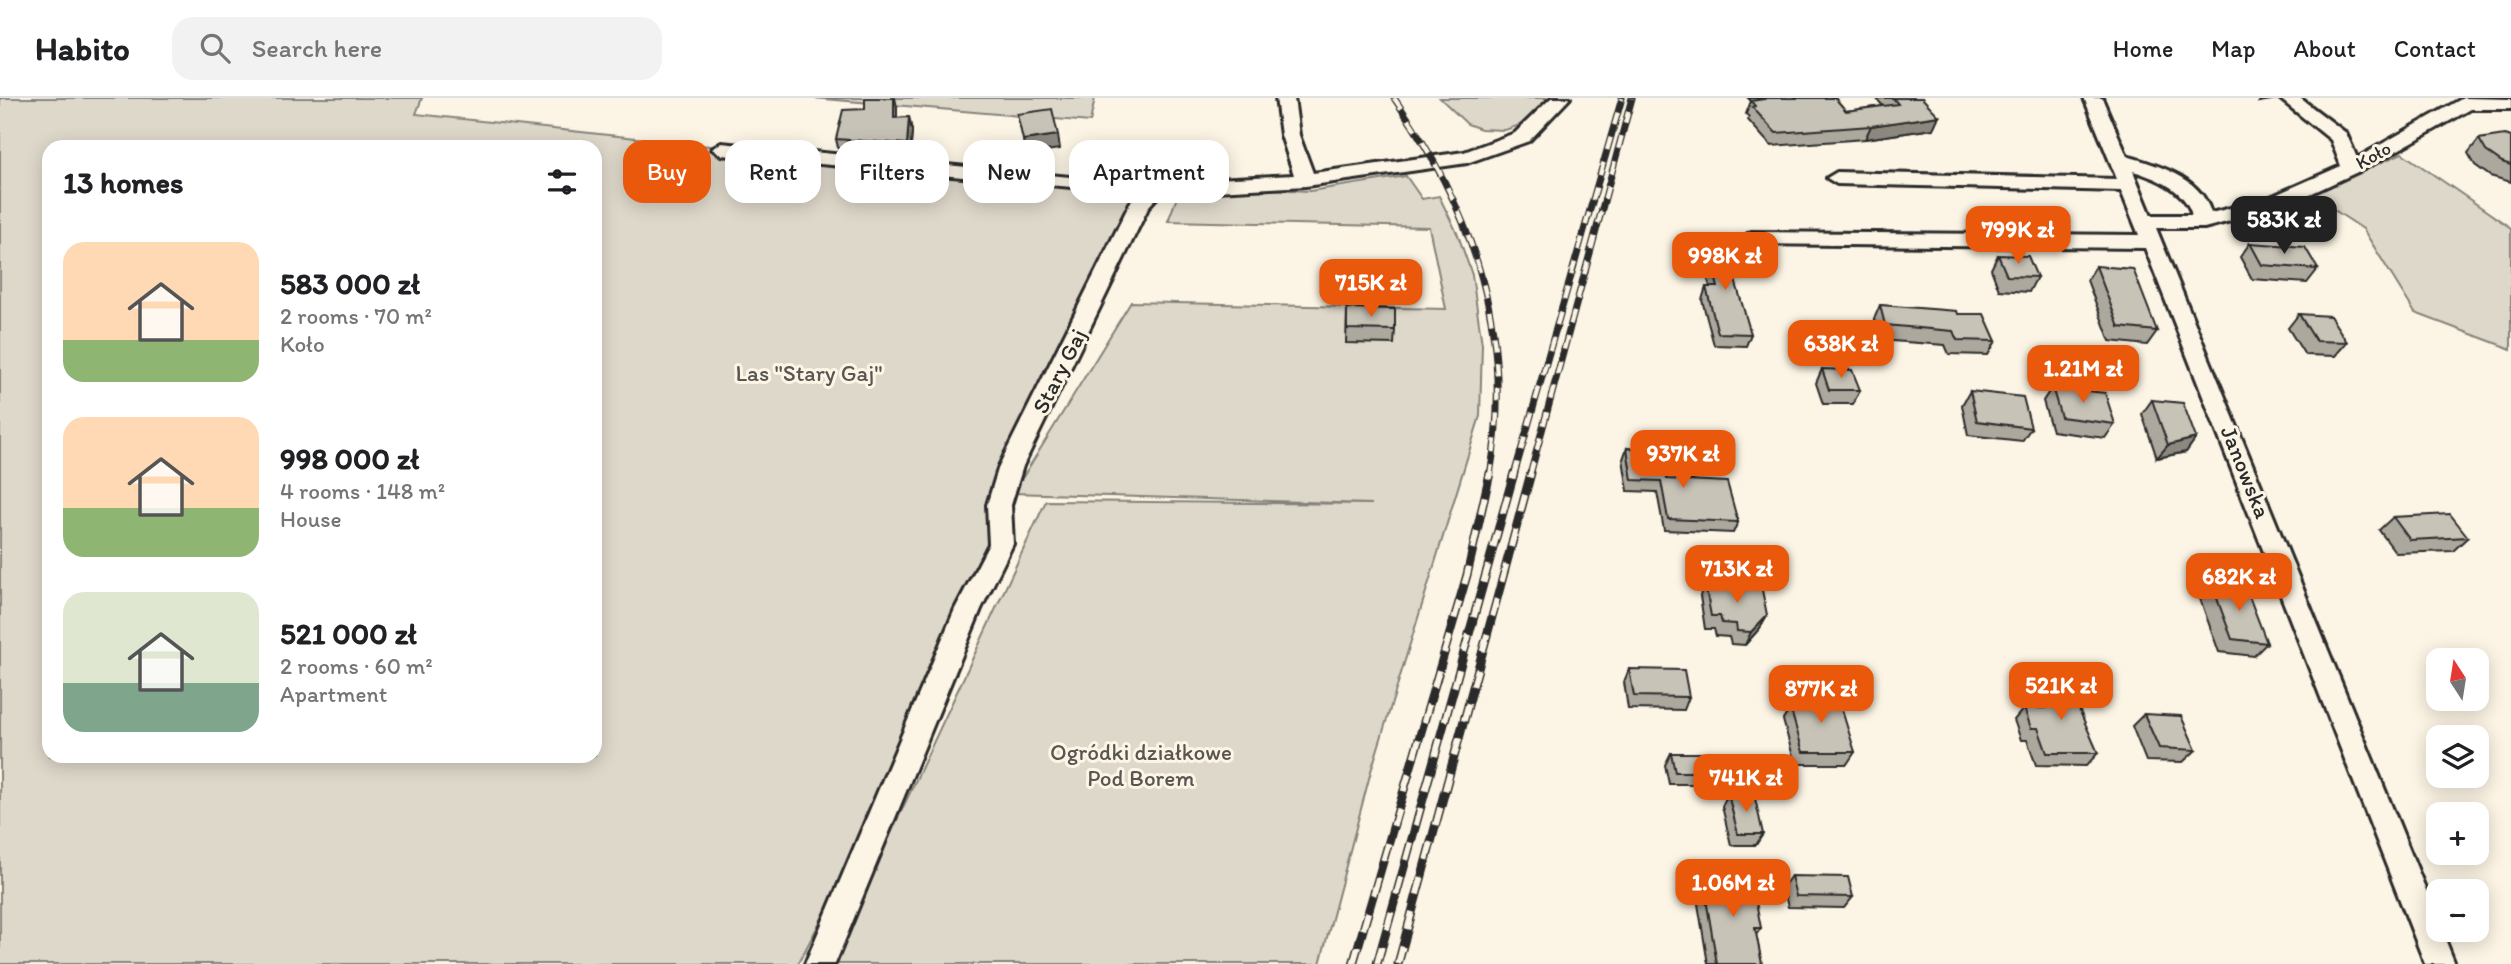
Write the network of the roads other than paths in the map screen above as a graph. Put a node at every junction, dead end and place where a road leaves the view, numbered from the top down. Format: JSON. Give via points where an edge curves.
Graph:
{"nodes":[{"id":1,"x":1284,"y":98,"type":"edge"},
{"id":2,"x":1561,"y":98,"type":"edge"},
{"id":3,"x":2094,"y":98,"type":"edge"},
{"id":4,"x":2288,"y":98,"type":"edge"},
{"id":5,"x":2472,"y":100,"type":"edge"},
{"id":6,"x":2511,"y":104,"type":"edge"},
{"id":7,"x":721,"y":149,"type":"dead end"},
{"id":8,"x":2119,"y":160,"type":"junction"},
{"id":9,"x":2351,"y":167,"type":"junction"},
{"id":10,"x":1837,"y":178,"type":"dead end"},
{"id":11,"x":1306,"y":180,"type":"junction"},
{"id":12,"x":1069,"y":183,"type":"edge"},
{"id":13,"x":1229,"y":184,"type":"edge"},
{"id":14,"x":2129,"y":186,"type":"junction"},
{"id":15,"x":1140,"y":203,"type":"edge"},
{"id":16,"x":2204,"y":222,"type":"junction"},
{"id":17,"x":2148,"y":232,"type":"junction"},
{"id":18,"x":1751,"y":238,"type":"dead end"},
{"id":19,"x":820,"y":964,"type":"edge"},
{"id":20,"x":2440,"y":964,"type":"edge"}],
"edges":[{"from":1,"to":11,"type":"street","via":[[1290,135]]},
{"from":2,"to":11,"type":"street","via":[[1522,136],[1485,152]]},
{"from":3,"to":8,"type":"street","name":"Janowska"},
{"from":4,"to":9,"type":"street","via":[[2339,137]]},
{"from":5,"to":6,"type":"street"},
{"from":5,"to":9,"type":"street","name":"Koło"},
{"from":7,"to":12,"type":"street"},
{"from":8,"to":14,"type":"street","name":"Janowska"},
{"from":8,"to":16,"type":"street","via":[[2188,189],[2202,206]]},
{"from":9,"to":16,"type":"street","name":"Koło","via":[[2289,196]]},
{"from":10,"to":14,"type":"street"},
{"from":11,"to":13,"type":"street"},
{"from":14,"to":17,"type":"street","name":"Janowska"},
{"from":15,"to":19,"type":"street","name":"Stary Gaj","via":[[1011,466],[999,505],[1001,544],[968,609]]},
{"from":16,"to":17,"type":"street","name":"Koło"},
{"from":17,"to":18,"type":"street","name":"Koło"},
{"from":17,"to":20,"type":"street","name":"Janowska"}]}
